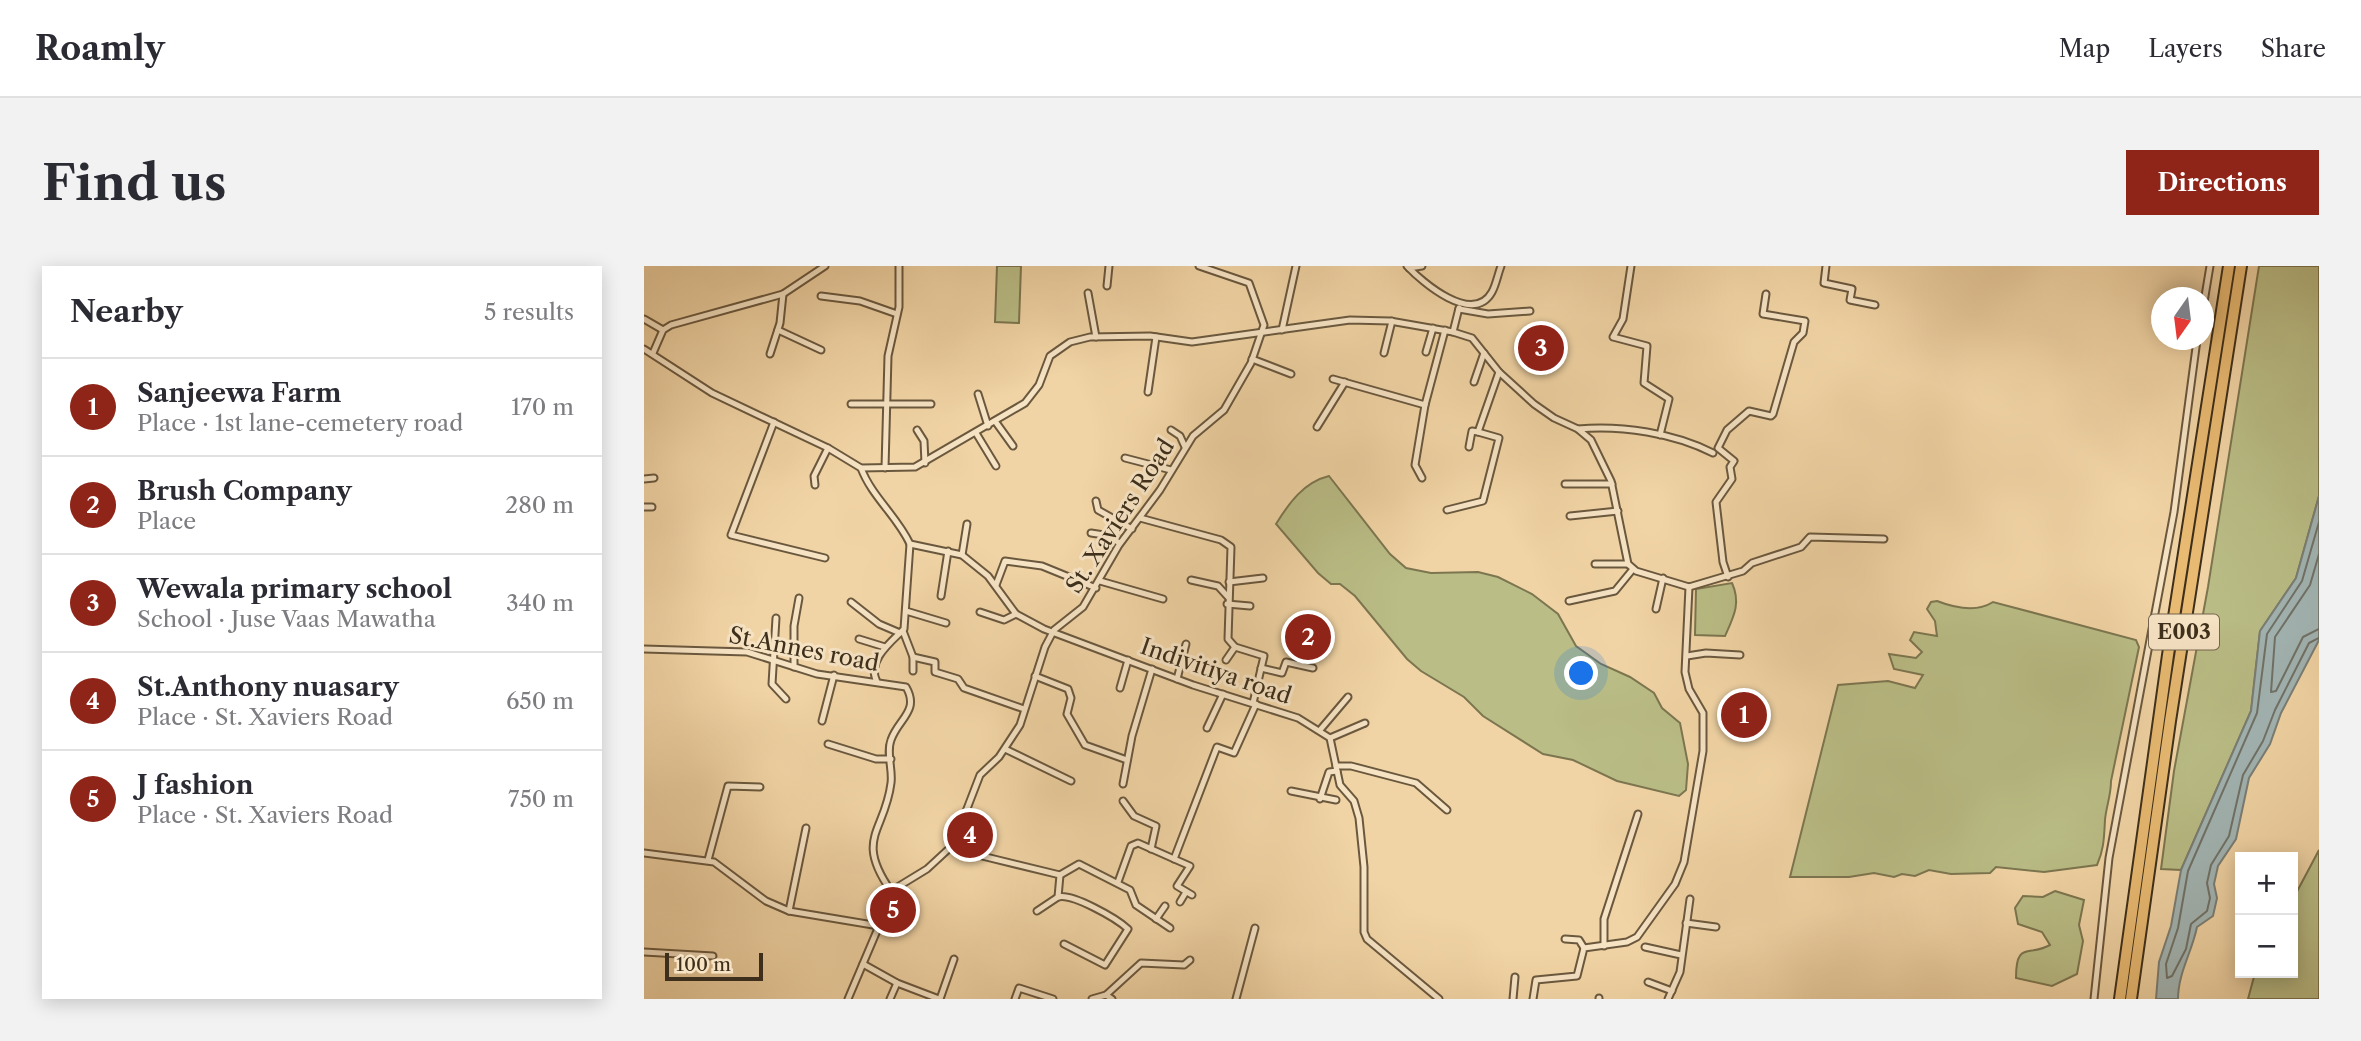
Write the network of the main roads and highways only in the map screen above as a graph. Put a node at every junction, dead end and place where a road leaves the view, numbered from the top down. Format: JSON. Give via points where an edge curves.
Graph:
{"nodes":[{"id":1,"x":2229,"y":266,"type":"edge"},
{"id":2,"x":2241,"y":266,"type":"edge"},
{"id":3,"x":2120,"y":999,"type":"edge"},
{"id":4,"x":2131,"y":999,"type":"edge"}],
"edges":[{"from":1,"to":3,"type":"highway","number":"E003"},
{"from":2,"to":4,"type":"highway","number":"E003","via":[[2169,722]]}]}
